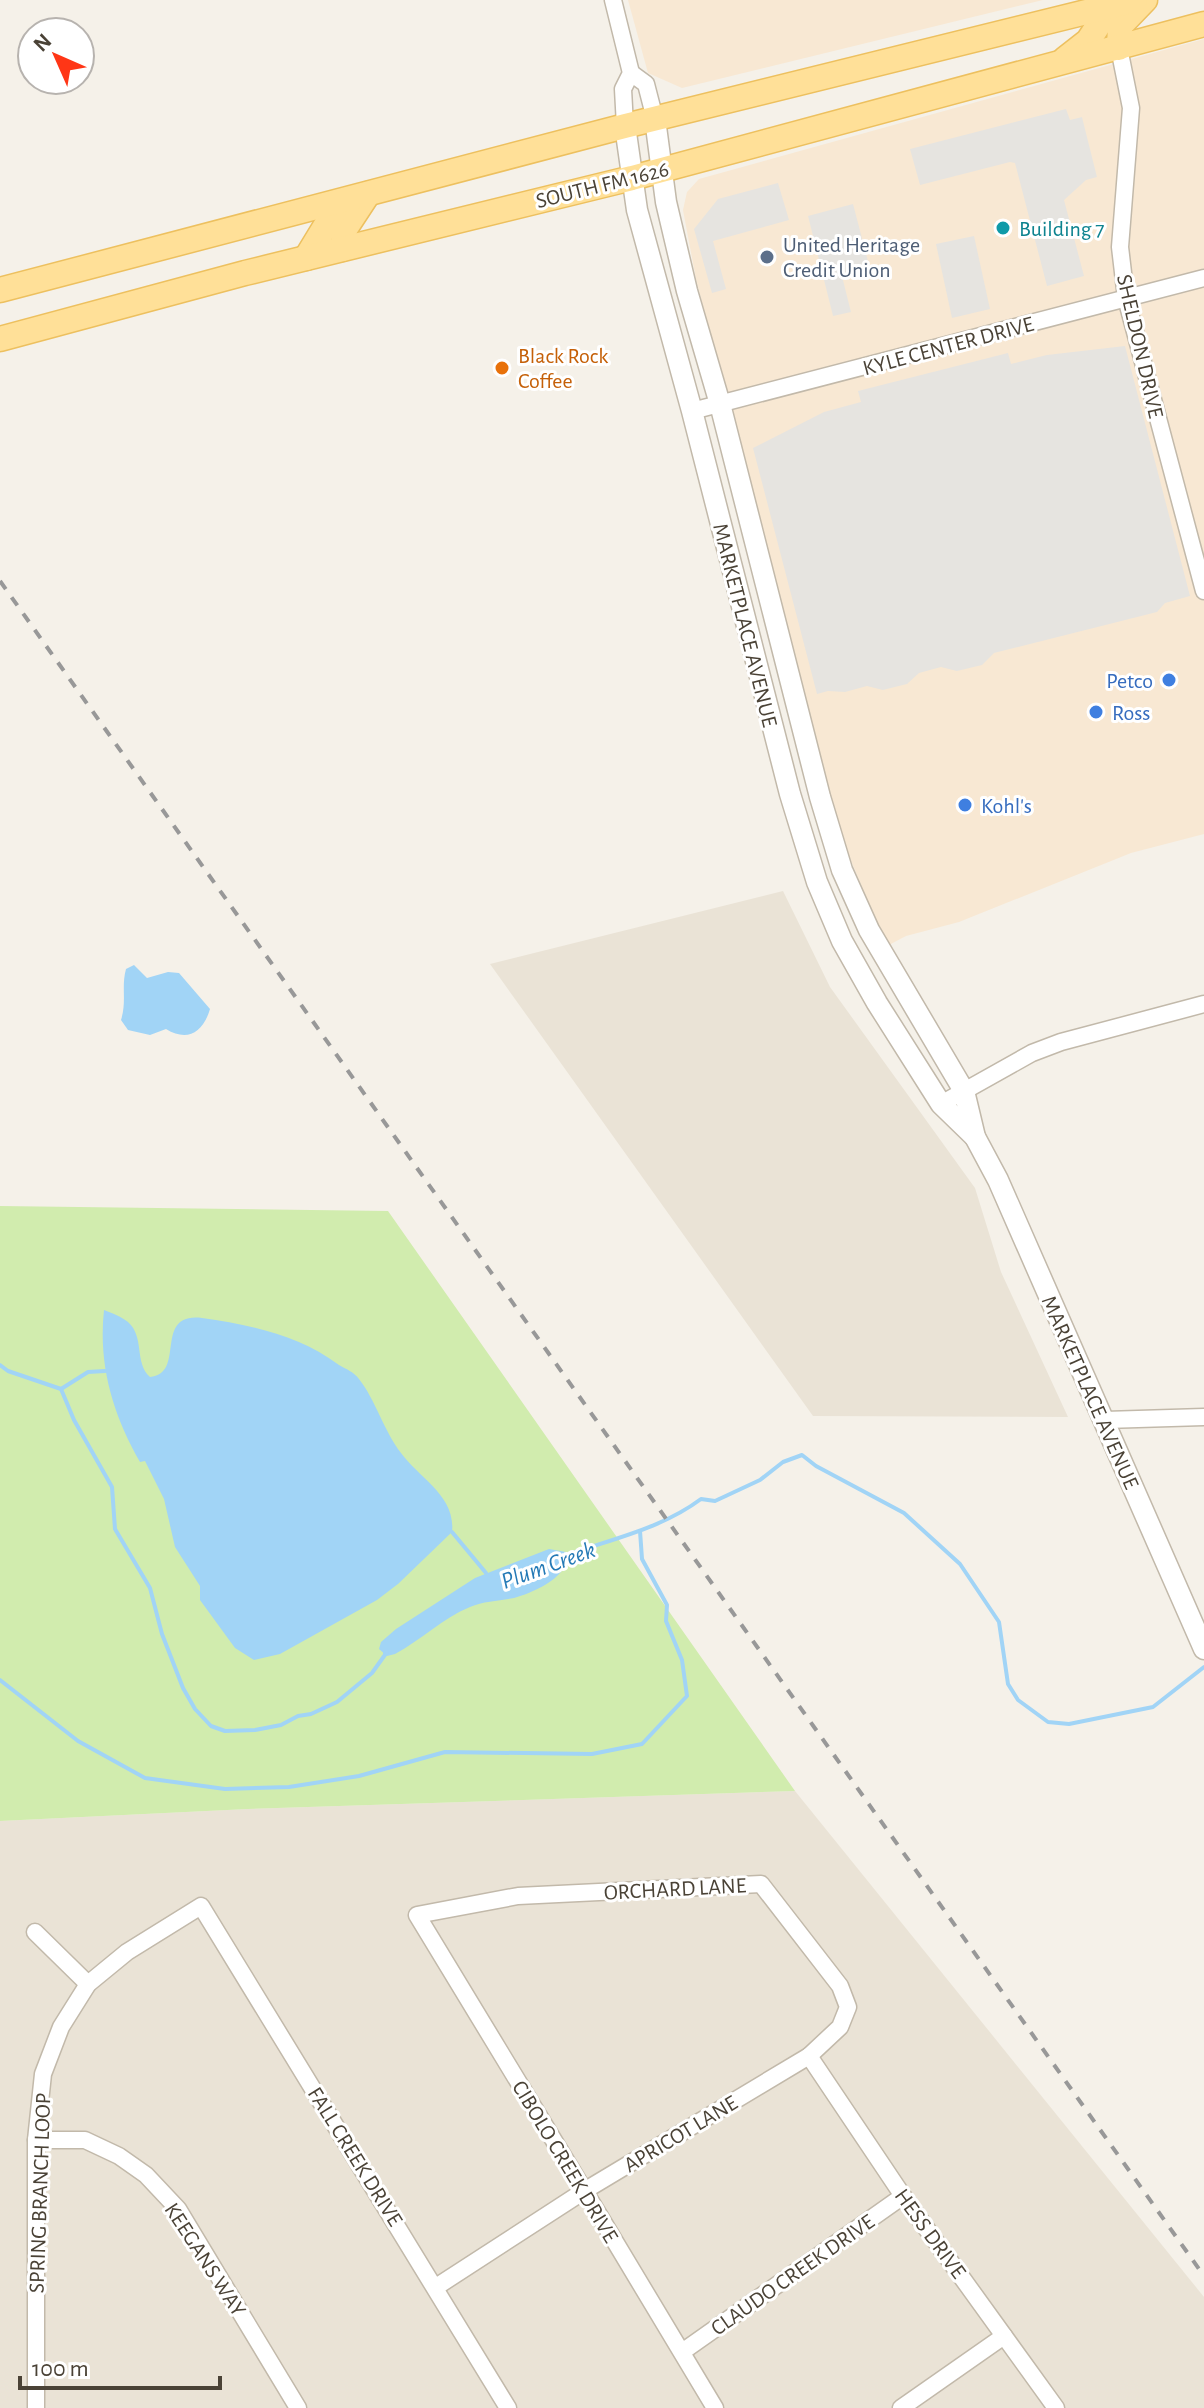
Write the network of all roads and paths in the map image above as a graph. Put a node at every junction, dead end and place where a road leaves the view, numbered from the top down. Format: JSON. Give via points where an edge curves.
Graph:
{"nodes":[{"id":1,"x":613,"y":0,"type":"edge"},
{"id":2,"x":1135,"y":0,"type":"edge"},
{"id":3,"x":1145,"y":0,"type":"edge"},
{"id":4,"x":1111,"y":6,"type":"junction"},
{"id":5,"x":1204,"y":24,"type":"edge"},
{"id":6,"x":1119,"y":48,"type":"junction"},
{"id":7,"x":1057,"y":65,"type":"junction"},
{"id":8,"x":631,"y":73,"type":"junction"},
{"id":9,"x":655,"y":119,"type":"junction"},
{"id":10,"x":625,"y":126,"type":"junction"},
{"id":11,"x":662,"y":168,"type":"junction"},
{"id":12,"x":632,"y":178,"type":"junction"},
{"id":13,"x":368,"y":194,"type":"junction"},
{"id":14,"x":335,"y":203,"type":"junction"},
{"id":15,"x":342,"y":249,"type":"junction"},
{"id":16,"x":306,"y":258,"type":"junction"},
{"id":17,"x":1204,"y":278,"type":"edge"},
{"id":18,"x":0,"y":290,"type":"edge"},
{"id":19,"x":1126,"y":298,"type":"junction"},
{"id":20,"x":0,"y":339,"type":"edge"},
{"id":21,"x":720,"y":404,"type":"junction"},
{"id":22,"x":692,"y":411,"type":"junction"},
{"id":23,"x":1204,"y":591,"type":"edge"},
{"id":24,"x":1204,"y":1004,"type":"edge"},
{"id":25,"x":964,"y":1091,"type":"junction"},
{"id":26,"x":941,"y":1104,"type":"junction"},
{"id":27,"x":975,"y":1137,"type":"junction"},
{"id":28,"x":1204,"y":1417,"type":"edge"},
{"id":29,"x":1105,"y":1420,"type":"junction"},
{"id":30,"x":1204,"y":1649,"type":"edge"},
{"id":31,"x":201,"y":1906,"type":"joint"},
{"id":32,"x":417,"y":1915,"type":"joint"},
{"id":33,"x":35,"y":1932,"type":"dead end"},
{"id":34,"x":88,"y":1984,"type":"junction"},
{"id":35,"x":840,"y":2027,"type":"joint"},
{"id":36,"x":809,"y":2056,"type":"junction"},
{"id":37,"x":36,"y":2140,"type":"junction"},
{"id":38,"x":584,"y":2191,"type":"junction"},
{"id":39,"x":903,"y":2196,"type":"junction"},
{"id":40,"x":436,"y":2287,"type":"junction"},
{"id":41,"x":1004,"y":2336,"type":"junction"},
{"id":42,"x":682,"y":2352,"type":"junction"},
{"id":43,"x":36,"y":2408,"type":"edge"},
{"id":44,"x":298,"y":2408,"type":"edge"},
{"id":45,"x":508,"y":2408,"type":"edge"},
{"id":46,"x":715,"y":2408,"type":"edge"},
{"id":47,"x":901,"y":2408,"type":"edge"},
{"id":48,"x":1056,"y":2408,"type":"edge"}],
"edges":[{"from":1,"to":8,"type":"street","name":"MARKETPLACE AVENUE"},
{"from":2,"to":4,"type":"main road"},
{"from":3,"to":6,"type":"main road","via":[[1120,26]]},
{"from":4,"to":7,"type":"main road","via":[[1088,41]]},
{"from":4,"to":9,"type":"main road"},
{"from":5,"to":6,"type":"main road","name":"SOUTH FM 1626"},
{"from":6,"to":7,"type":"main road","name":"SOUTH FM 1626"},
{"from":6,"to":19,"type":"street","name":"SHELDON DRIVE","via":[[1131,108],[1120,247]]},
{"from":7,"to":11,"type":"main road","name":"SOUTH FM 1626"},
{"from":8,"to":9,"type":"street","name":"MARKETPLACE AVENUE","via":[[646,84]]},
{"from":8,"to":10,"type":"street","name":"MARKETPLACE AVENUE","via":[[623,89]]},
{"from":9,"to":10,"type":"main road"},
{"from":9,"to":11,"type":"street","name":"MARKETPLACE AVENUE"},
{"from":10,"to":12,"type":"street","name":"MARKETPLACE AVENUE"},
{"from":10,"to":13,"type":"main road"},
{"from":11,"to":12,"type":"main road","name":"SOUTH FM 1626"},
{"from":11,"to":21,"type":"street","name":"MARKETPLACE AVENUE","via":[[675,239]]},
{"from":12,"to":15,"type":"main road","name":"SOUTH FM 1626"},
{"from":12,"to":22,"type":"street","name":"MARKETPLACE AVENUE"},
{"from":13,"to":14,"type":"main road"},
{"from":13,"to":15,"type":"main road","via":[[345,229]]},
{"from":14,"to":16,"type":"main road"},
{"from":14,"to":18,"type":"main road"},
{"from":15,"to":16,"type":"main road","name":"SOUTH FM 1626"},
{"from":16,"to":20,"type":"main road","name":"SOUTH FM 1626"},
{"from":17,"to":19,"type":"street","name":"KYLE CENTER DRIVE"},
{"from":19,"to":21,"type":"street","name":"KYLE CENTER DRIVE"},
{"from":19,"to":23,"type":"street","name":"SHELDON DRIVE"},
{"from":21,"to":22,"type":"street","name":"KYLE CENTER DRIVE"},
{"from":21,"to":25,"type":"street","name":"MARKETPLACE AVENUE","via":[[842,870],[869,930]]},
{"from":22,"to":26,"type":"street","name":"MARKETPLACE AVENUE","via":[[817,882],[842,941]]},
{"from":24,"to":25,"type":"street","via":[[1061,1042]]},
{"from":25,"to":26,"type":"street"},
{"from":25,"to":27,"type":"street","name":"MARKETPLACE AVENUE"},
{"from":26,"to":27,"type":"street","name":"MARKETPLACE AVENUE"},
{"from":27,"to":29,"type":"street","name":"MARKETPLACE AVENUE"},
{"from":28,"to":29,"type":"street"},
{"from":29,"to":30,"type":"street","name":"MARKETPLACE AVENUE"},
{"from":31,"to":34,"type":"street","name":"SPRING BRANCH LOOP","via":[[127,1952]]},
{"from":31,"to":40,"type":"street","name":"FALL CREEK DRIVE"},
{"from":32,"to":35,"type":"street","name":"ORCHARD LANE","via":[[518,1896],[761,1884],[840,1986],[848,2007]]},
{"from":32,"to":38,"type":"street","name":"CIBOLO CREEK DRIVE"},
{"from":33,"to":34,"type":"street"},
{"from":34,"to":37,"type":"street","name":"SPRING BRANCH LOOP","via":[[61,2027],[43,2074]]},
{"from":35,"to":36,"type":"street","name":"APRICOT LANE"},
{"from":36,"to":38,"type":"street","name":"APRICOT LANE"},
{"from":36,"to":39,"type":"street","name":"HESS DRIVE"},
{"from":37,"to":43,"type":"street","name":"SPRING BRANCH LOOP"},
{"from":37,"to":44,"type":"street","name":"KEEGANS WAY","via":[[85,2140],[146,2175],[178,2209]]},
{"from":38,"to":40,"type":"street","name":"APRICOT LANE"},
{"from":38,"to":42,"type":"street","name":"CIBOLO CREEK DRIVE"},
{"from":39,"to":41,"type":"street","name":"HESS DRIVE"},
{"from":39,"to":42,"type":"street","name":"CLAUDO CREEK DRIVE"},
{"from":40,"to":45,"type":"street","name":"FALL CREEK DRIVE"},
{"from":41,"to":47,"type":"street"},
{"from":41,"to":48,"type":"street","name":"HESS DRIVE"},
{"from":42,"to":46,"type":"street","name":"CIBOLO CREEK DRIVE"}]}
